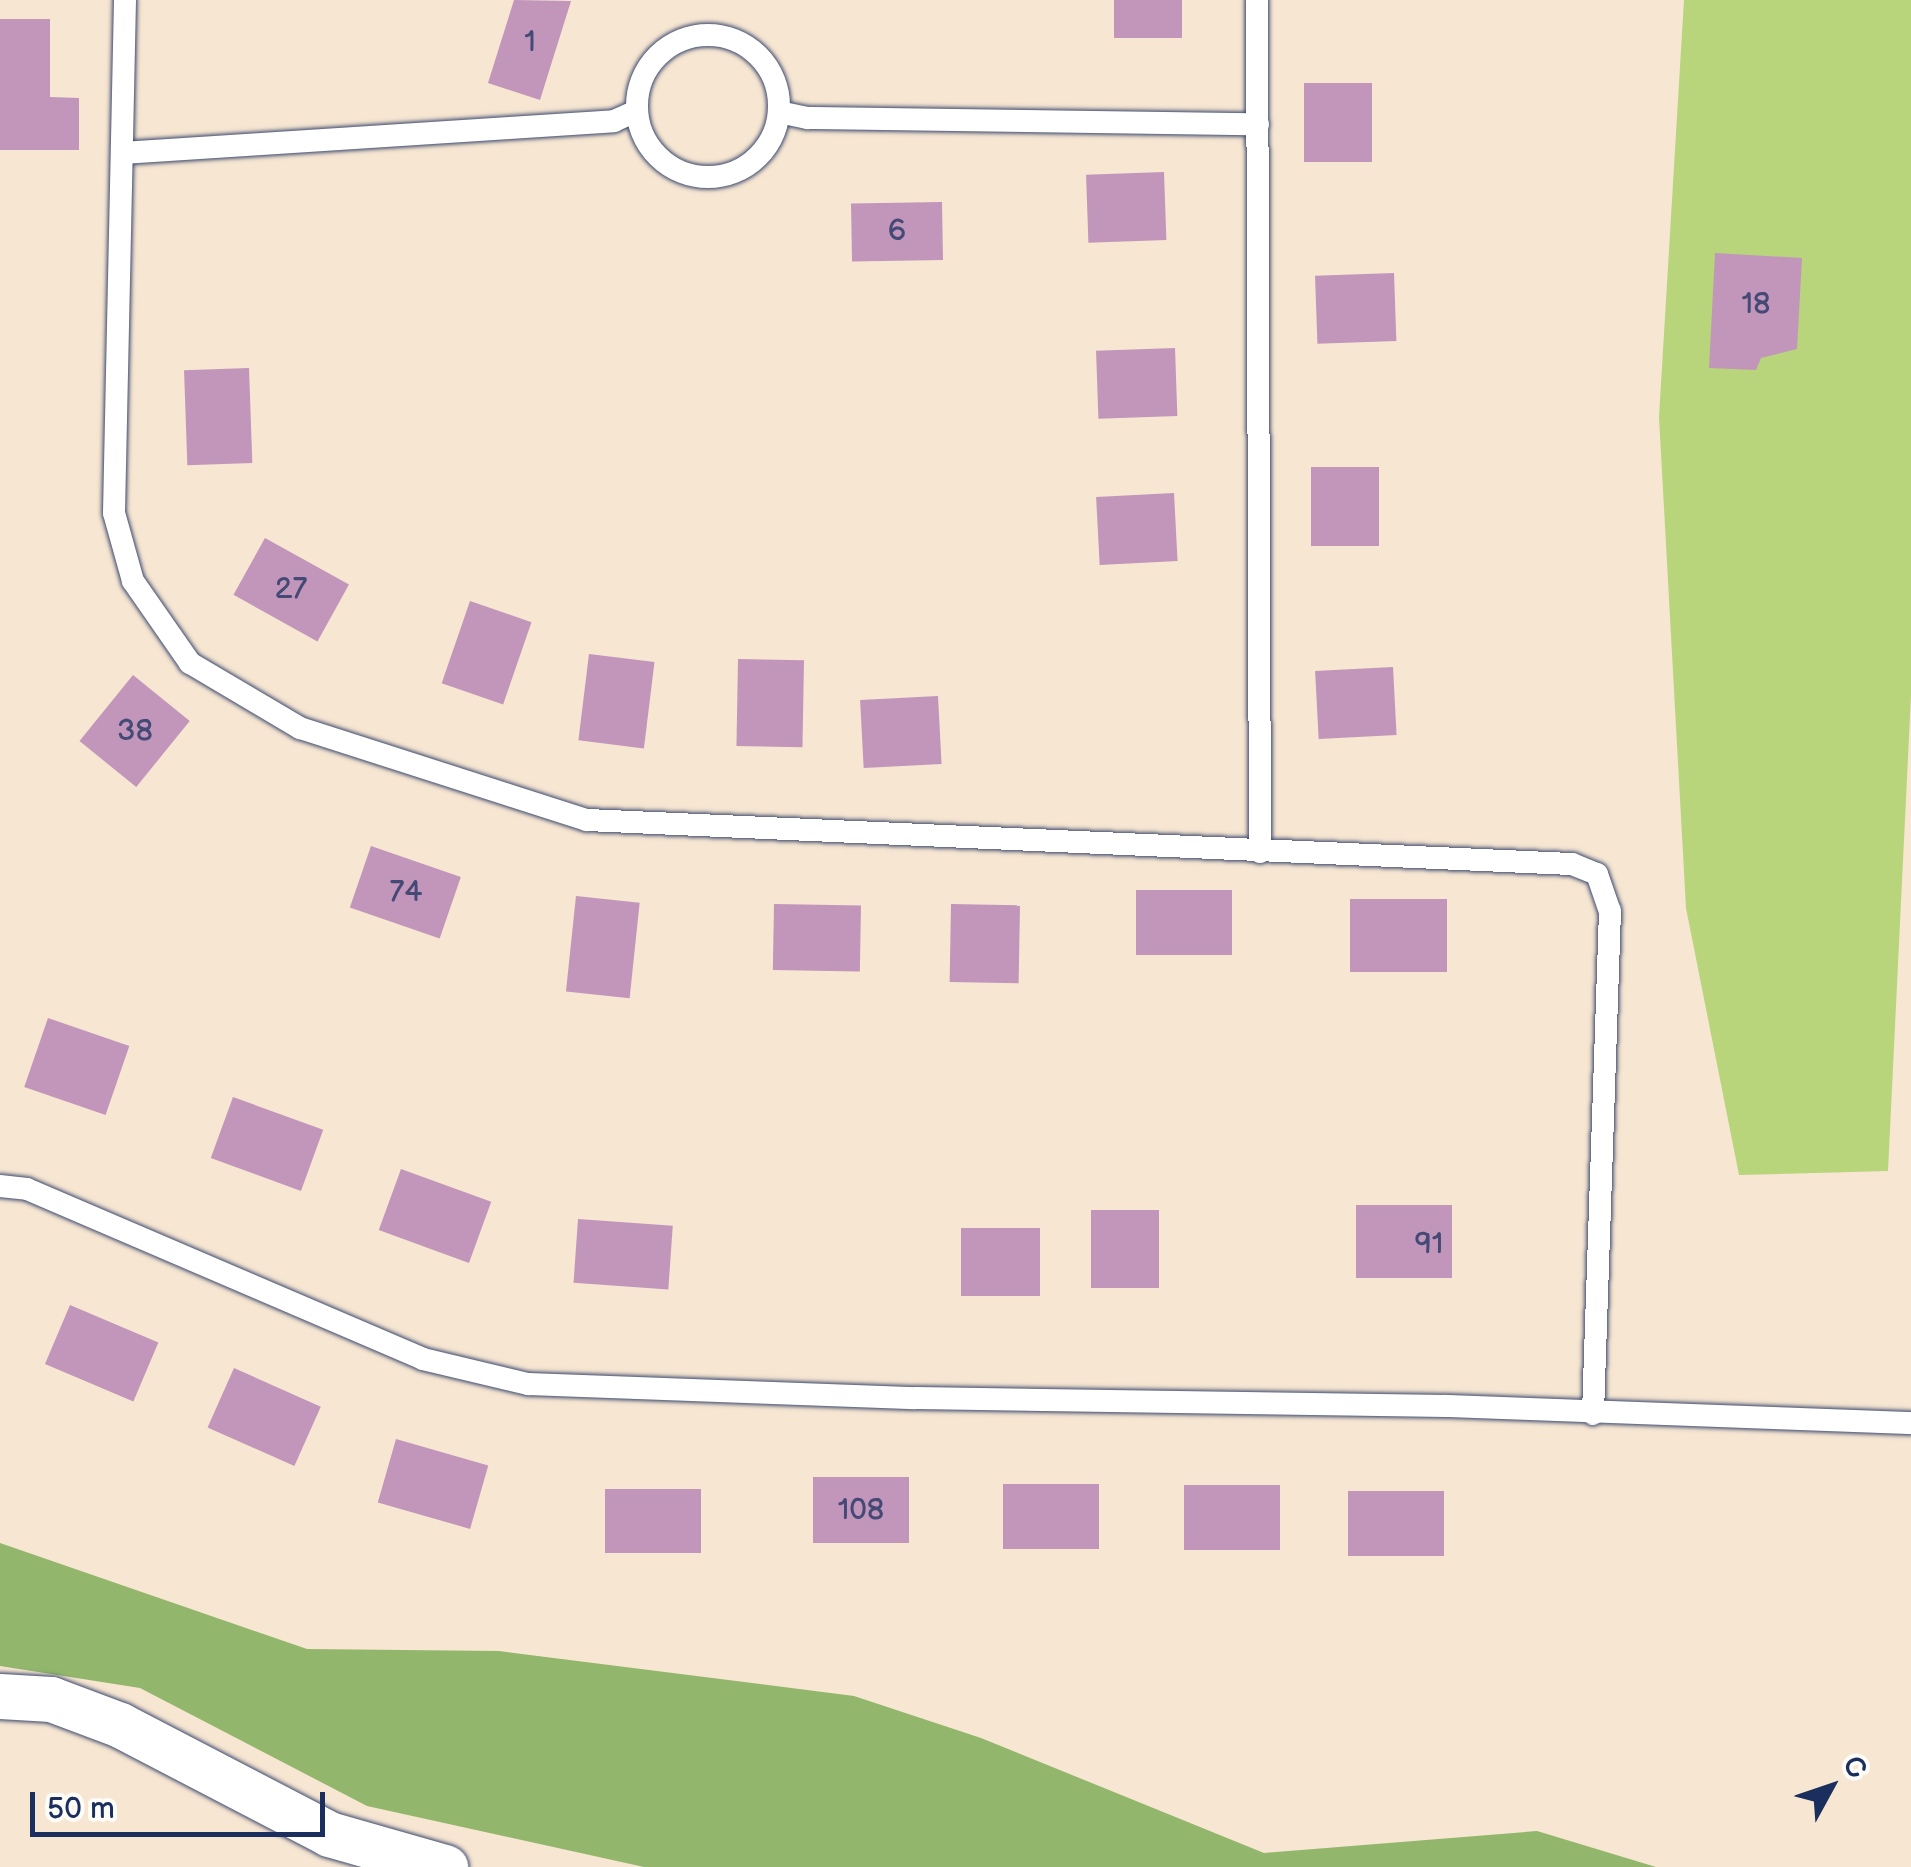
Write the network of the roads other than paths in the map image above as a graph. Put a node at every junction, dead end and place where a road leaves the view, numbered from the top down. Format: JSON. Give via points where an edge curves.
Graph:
{"nodes":[{"id":1,"x":125,"y":0,"type":"edge"},
{"id":2,"x":1257,"y":0,"type":"edge"},
{"id":3,"x":636,"y":111,"type":"junction"},
{"id":4,"x":779,"y":112,"type":"junction"},
{"id":5,"x":1258,"y":124,"type":"junction"},
{"id":6,"x":122,"y":153,"type":"junction"},
{"id":7,"x":1260,"y":852,"type":"junction"},
{"id":8,"x":0,"y":1186,"type":"edge"},
{"id":9,"x":1593,"y":1414,"type":"junction"},
{"id":10,"x":1911,"y":1423,"type":"edge"},
{"id":11,"x":0,"y":1696,"type":"edge"},
{"id":12,"x":446,"y":1867,"type":"edge"}],
"edges":[{"from":1,"to":6,"type":"lane"},
{"from":2,"to":5,"type":"lane"},
{"from":3,"to":4,"type":"lane","via":[[651,151],[686,175],[707,178],[748,166],[774,133]]},
{"from":3,"to":4,"type":"lane","via":[[642,80],[659,53],[697,35],[719,36],[757,54],[770,71]]},
{"from":3,"to":6,"type":"lane","via":[[614,121]]},
{"from":4,"to":5,"type":"lane","via":[[808,118]]},
{"from":5,"to":7,"type":"lane"},
{"from":6,"to":7,"type":"lane","via":[[114,513],[134,581],[190,662],[300,728],[587,820]]},
{"from":7,"to":9,"type":"lane","via":[[1572,864],[1596,874],[1610,911]]},
{"from":8,"to":9,"type":"lane","via":[[27,1189],[423,1359],[528,1384]]},
{"from":9,"to":10,"type":"lane"},
{"from":11,"to":12,"type":"street","via":[[51,1699],[120,1724],[329,1834]]}]}
